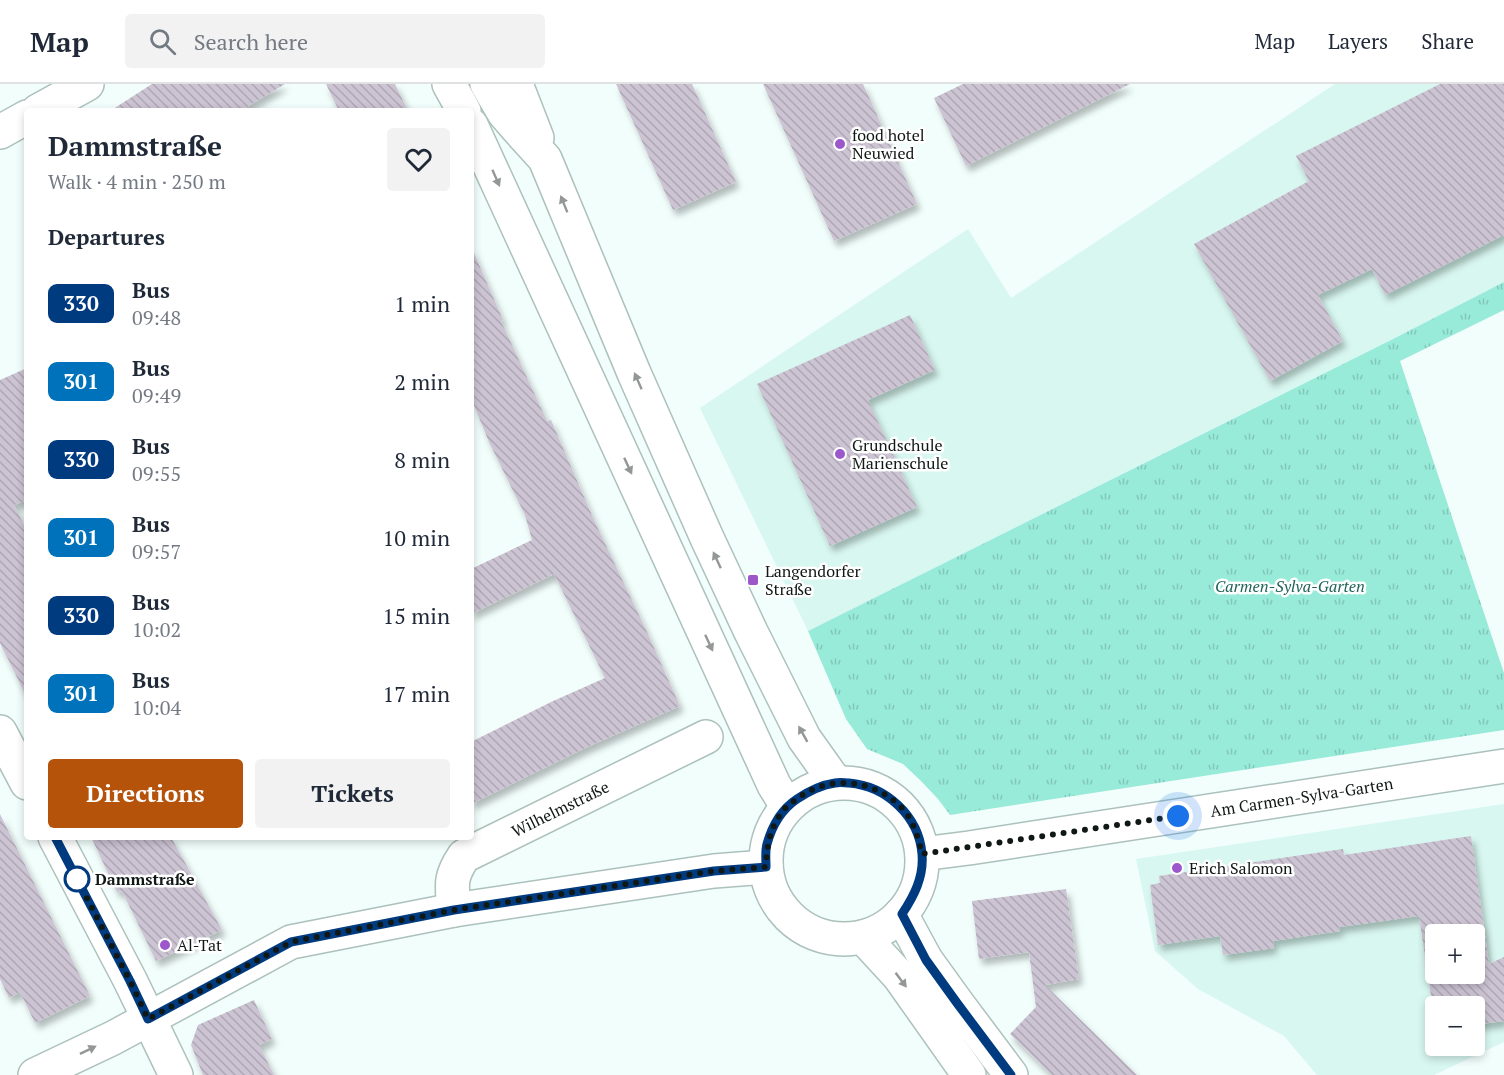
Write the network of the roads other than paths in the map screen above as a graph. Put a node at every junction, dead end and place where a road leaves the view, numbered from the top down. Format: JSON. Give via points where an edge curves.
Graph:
{"nodes":[{"id":1,"x":87,"y":84,"type":"edge"},
{"id":2,"x":449,"y":84,"type":"edge"},
{"id":3,"x":487,"y":84,"type":"edge"},
{"id":4,"x":516,"y":84,"type":"edge"},
{"id":5,"x":43,"y":108,"type":"edge"},
{"id":6,"x":462,"y":108,"type":"edge"},
{"id":7,"x":24,"y":119,"type":"edge"},
{"id":8,"x":0,"y":132,"type":"edge"},
{"id":9,"x":474,"y":132,"type":"edge"},
{"id":10,"x":545,"y":159,"type":"junction"},
{"id":11,"x":0,"y":732,"type":"edge"},
{"id":12,"x":706,"y":737,"type":"dead end"},
{"id":13,"x":1504,"y":766,"type":"edge"},
{"id":14,"x":24,"y":777,"type":"edge"},
{"id":15,"x":836,"y":783,"type":"junction"},
{"id":16,"x":787,"y":806,"type":"junction"},
{"id":17,"x":57,"y":840,"type":"edge"},
{"id":18,"x":922,"y":854,"type":"junction"},
{"id":19,"x":766,"y":867,"type":"junction"},
{"id":20,"x":454,"y":910,"type":"junction"},
{"id":21,"x":902,"y":914,"type":"junction"},
{"id":22,"x":863,"y":937,"type":"junction"},
{"id":23,"x":148,"y":1019,"type":"junction"},
{"id":24,"x":35,"y":1075,"type":"edge"},
{"id":25,"x":176,"y":1075,"type":"edge"},
{"id":26,"x":969,"y":1075,"type":"edge"},
{"id":27,"x":1011,"y":1075,"type":"edge"}],
"edges":[{"from":1,"to":5,"type":"street"},
{"from":2,"to":6,"type":"street"},
{"from":3,"to":10,"type":"street","via":[[504,113]]},
{"from":4,"to":10,"type":"street"},
{"from":7,"to":8,"type":"street"},
{"from":9,"to":16,"type":"street","one_way":true},
{"from":15,"to":10,"type":"street","one_way":true,"via":[[804,738],[707,538]]},
{"from":11,"to":14,"type":"street"},
{"from":12,"to":20,"type":"street","name":"Wilhelmstraße","via":[[464,856],[451,882]]},
{"from":13,"to":18,"type":"street","name":"Am Carmen-Sylva-Garten"},
{"from":15,"to":16,"type":"street","via":[[810,790]]},
{"from":15,"to":18,"type":"street","via":[[861,784],[884,793],[903,809],[916,830]]},
{"from":16,"to":19,"type":"street","via":[[767,845]]},
{"from":17,"to":23,"type":"street"},
{"from":18,"to":21,"type":"street","via":[[921,876]]},
{"from":19,"to":20,"type":"street","via":[[714,871]]},
{"from":19,"to":22,"type":"street","via":[[770,887],[794,921],[825,937]]},
{"from":20,"to":23,"type":"street","via":[[291,942]]},
{"from":21,"to":22,"type":"street"},
{"from":21,"to":27,"type":"street","via":[[926,960]]},
{"from":22,"to":26,"type":"street","one_way":true,"via":[[898,976]]},
{"from":24,"to":23,"type":"street","one_way":true},
{"from":23,"to":25,"type":"street"}]}
